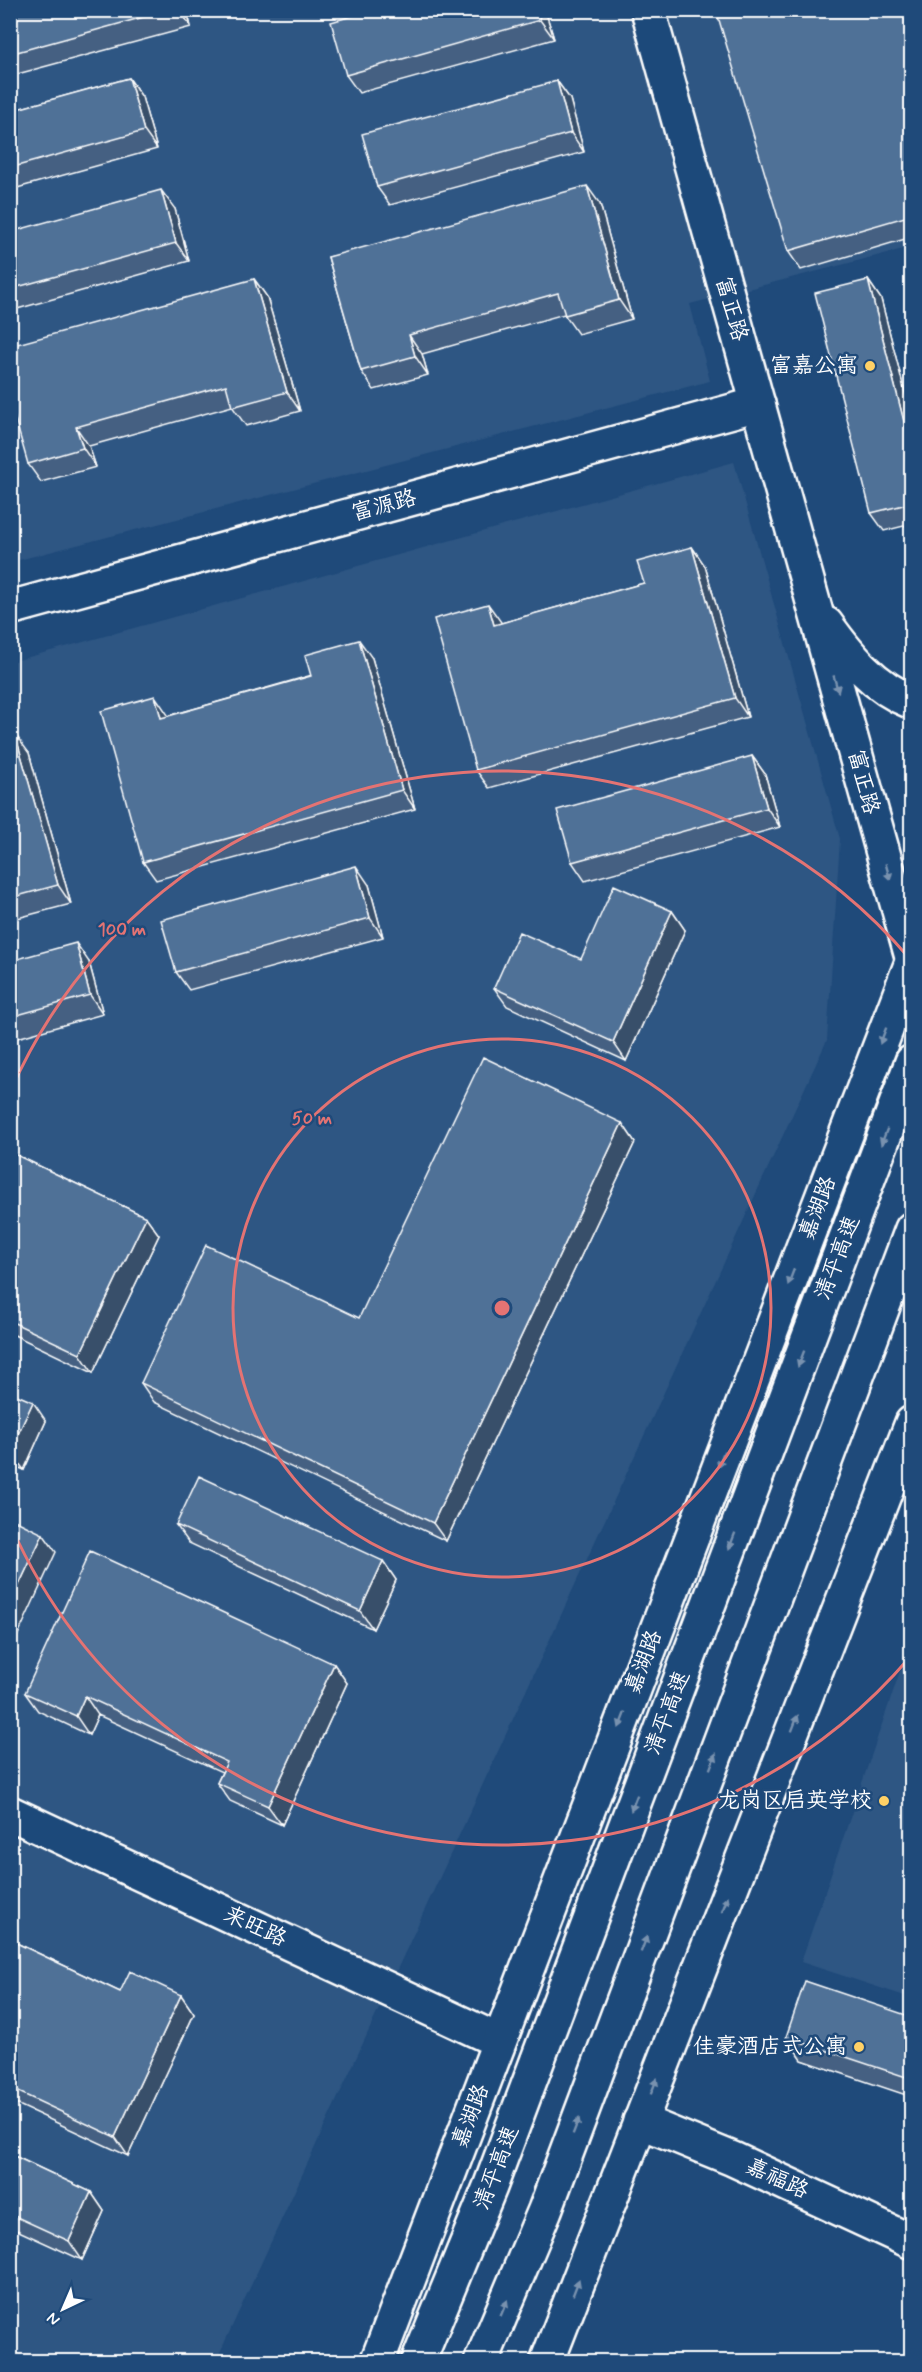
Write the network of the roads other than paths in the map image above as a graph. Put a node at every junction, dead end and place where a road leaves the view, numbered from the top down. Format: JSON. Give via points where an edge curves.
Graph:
{"nodes":[{"id":1,"x":648,"y":10,"type":"edge"},
{"id":2,"x":758,"y":404,"type":"junction"},
{"id":3,"x":10,"y":608,"type":"edge"},
{"id":4,"x":814,"y":608,"type":"junction"},
{"id":5,"x":912,"y":702,"type":"edge"},
{"id":6,"x":912,"y":957,"type":"edge"},
{"id":7,"x":912,"y":962,"type":"edge"},
{"id":8,"x":912,"y":1062,"type":"edge"},
{"id":9,"x":912,"y":1229,"type":"edge"},
{"id":10,"x":912,"y":1423,"type":"edge"},
{"id":11,"x":10,"y":1813,"type":"edge"},
{"id":12,"x":500,"y":2041,"type":"junction"},
{"id":13,"x":640,"y":2121,"type":"junction"},
{"id":14,"x":912,"y":2242,"type":"edge"},
{"id":15,"x":376,"y":2361,"type":"edge"},
{"id":16,"x":418,"y":2361,"type":"edge"},
{"id":17,"x":482,"y":2361,"type":"edge"},
{"id":18,"x":547,"y":2361,"type":"edge"}],
"edges":[{"from":1,"to":2,"type":"main road","name":"富正路"},
{"from":2,"to":3,"type":"main road","name":"富源路"},
{"from":2,"to":4,"type":"main road","name":"富正路"},
{"from":4,"to":5,"type":"main road","name":"富正路","via":[[847,653],[878,684]]},
{"from":4,"to":6,"type":"main road","name":"富正路","one_way":true},
{"from":7,"to":12,"type":"main road","name":"嘉湖路","one_way":true},
{"from":8,"to":16,"type":"main road","name":"清平高速","one_way":true,"via":[[490,2187]]},
{"from":17,"to":9,"type":"main road","one_way":true,"via":[[545,2210]]},
{"from":13,"to":10,"type":"main road","one_way":true},
{"from":11,"to":12,"type":"main road","name":"来旺路"},
{"from":12,"to":15,"type":"main road","name":"嘉湖路"},
{"from":13,"to":14,"type":"main road","name":"嘉福路","via":[[734,2159]]},
{"from":18,"to":13,"type":"main road","one_way":true}]}
